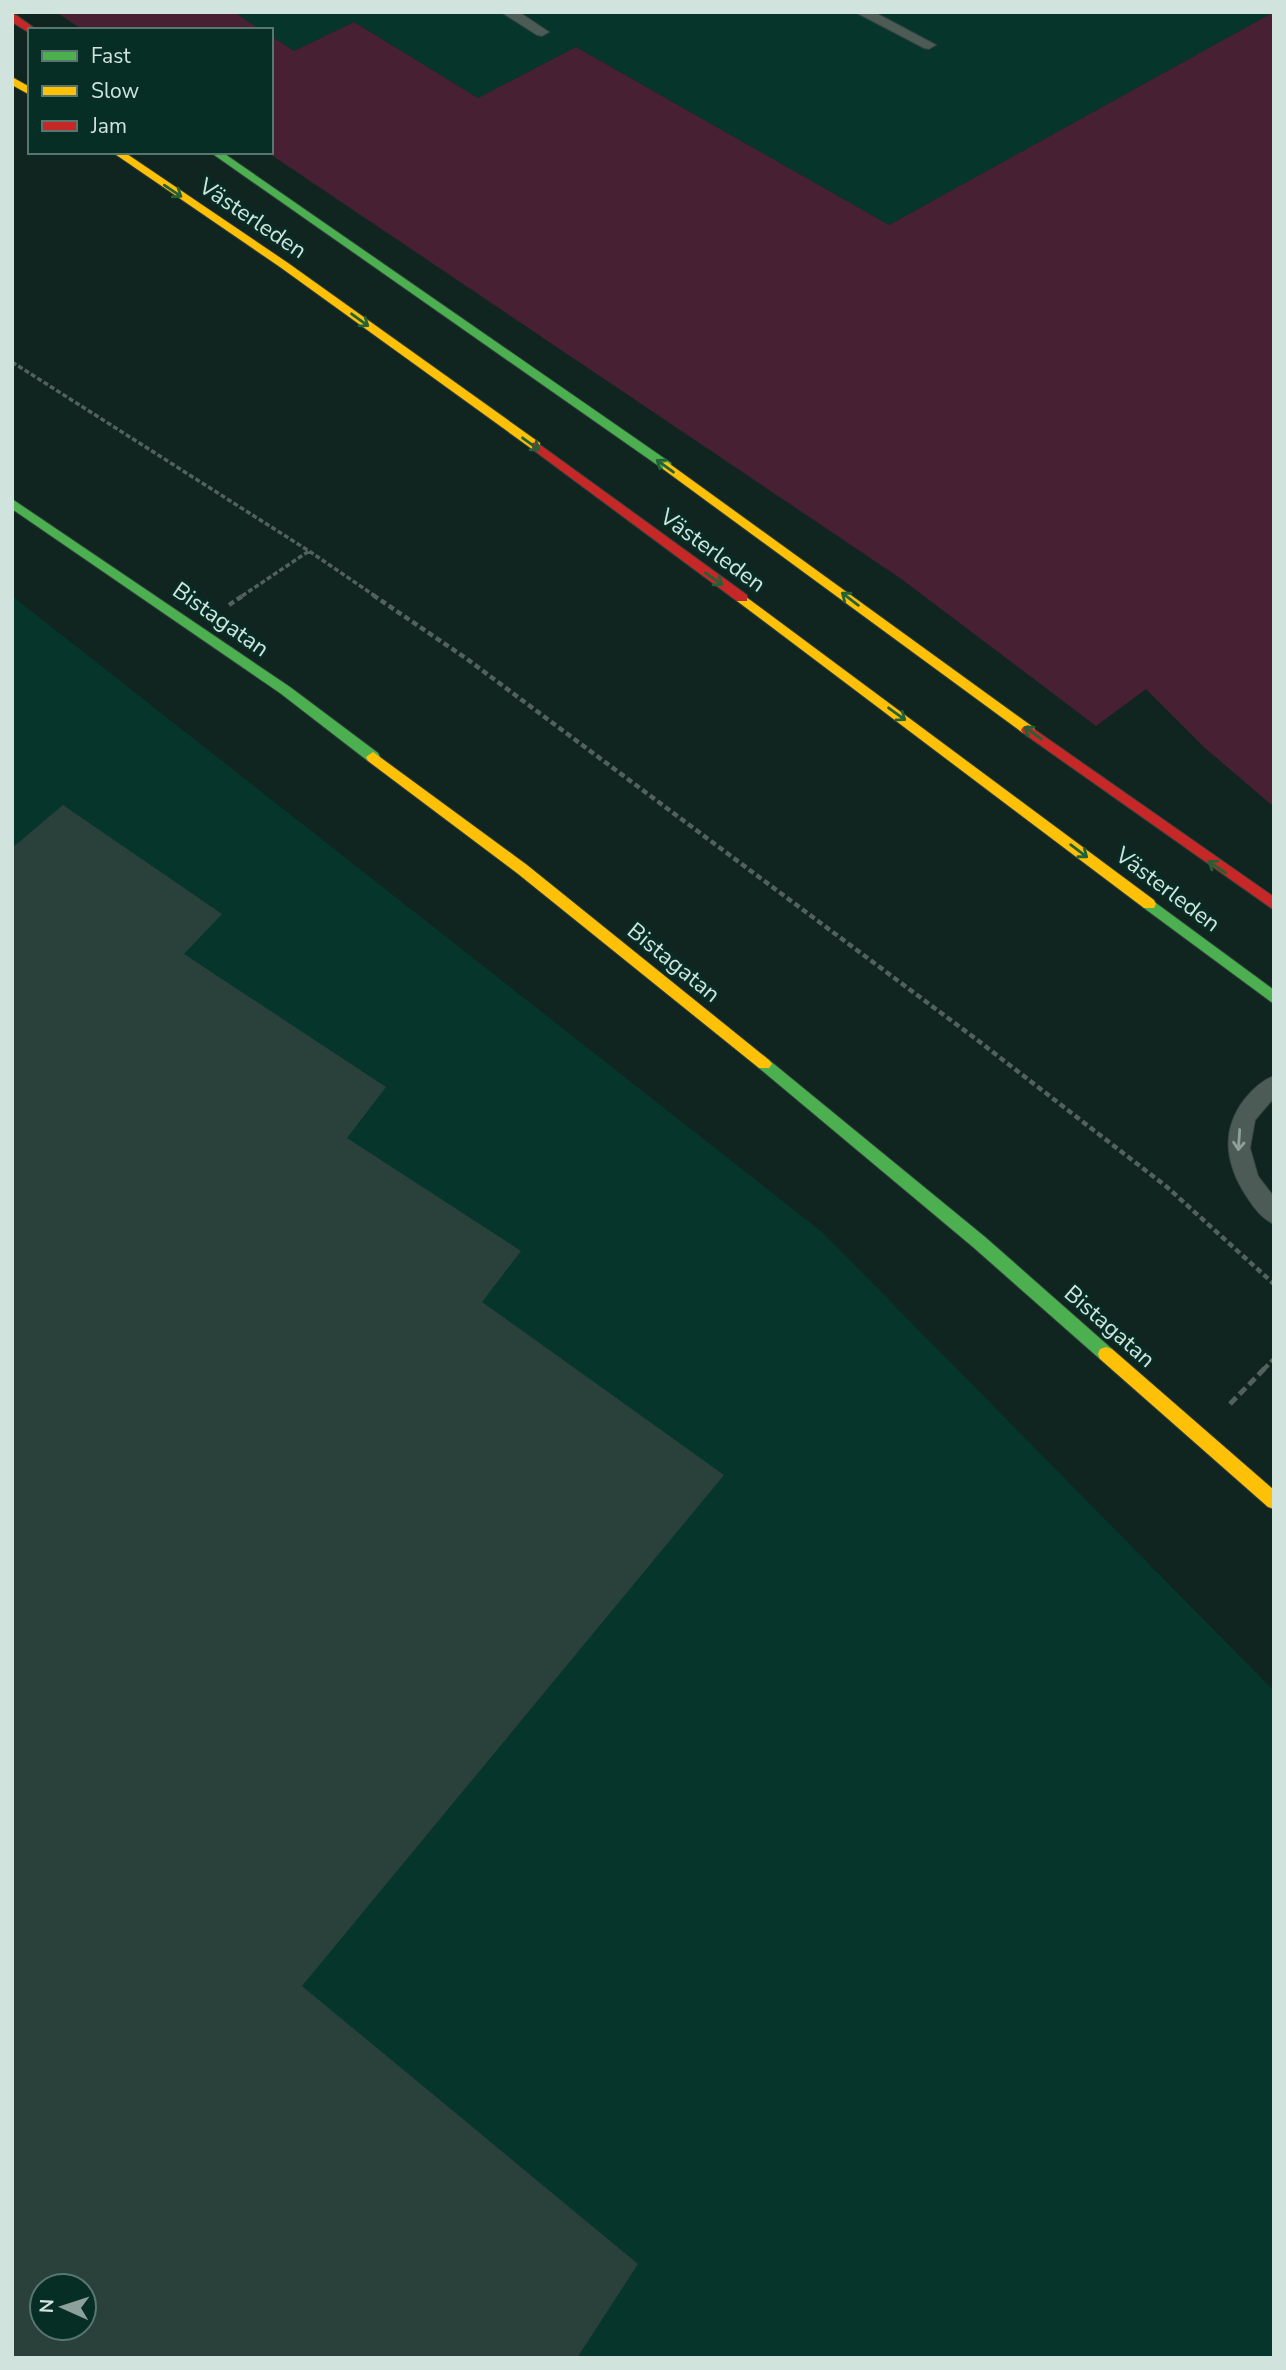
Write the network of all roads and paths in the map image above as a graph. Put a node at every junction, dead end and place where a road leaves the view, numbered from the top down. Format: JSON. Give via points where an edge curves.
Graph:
{"nodes":[{"id":1,"x":508,"y":12,"type":"edge"},
{"id":2,"x":862,"y":12,"type":"edge"},
{"id":3,"x":12,"y":17,"type":"edge"},
{"id":4,"x":29,"y":28,"type":"edge"},
{"id":5,"x":542,"y":32,"type":"dead end"},
{"id":6,"x":929,"y":45,"type":"dead end"},
{"id":7,"x":12,"y":80,"type":"edge"},
{"id":8,"x":28,"y":91,"type":"edge"},
{"id":9,"x":120,"y":154,"type":"edge"},
{"id":10,"x":218,"y":154,"type":"edge"},
{"id":11,"x":12,"y":362,"type":"edge"},
{"id":12,"x":12,"y":503,"type":"edge"},
{"id":13,"x":309,"y":551,"type":"junction"},
{"id":14,"x":195,"y":628,"type":"junction"},
{"id":15,"x":1274,"y":905,"type":"edge"},
{"id":16,"x":1274,"y":998,"type":"edge"},
{"id":17,"x":1274,"y":1085,"type":"edge"},
{"id":18,"x":1274,"y":1214,"type":"edge"},
{"id":19,"x":1274,"y":1284,"type":"edge"},
{"id":20,"x":1274,"y":1359,"type":"edge"},
{"id":21,"x":1200,"y":1435,"type":"junction"},
{"id":22,"x":1274,"y":1501,"type":"edge"}],
"edges":[{"from":1,"to":5,"type":"lane"},
{"from":2,"to":6,"type":"lane"},
{"from":3,"to":4,"type":"main road"},
{"from":7,"to":8,"type":"main road"},
{"from":9,"to":16,"type":"main road","name":"Västerleden","one_way":true,"via":[[487,412]]},
{"from":15,"to":10,"type":"main road","name":"Västerleden","one_way":true,"via":[[563,391]]},
{"from":11,"to":13,"type":"path"},
{"from":12,"to":14,"type":"main road","name":"Bistagatan"},
{"from":13,"to":14,"type":"path"},
{"from":13,"to":19,"type":"path","via":[[467,659],[976,1039],[1167,1187]]},
{"from":14,"to":21,"type":"main road","name":"Bistagatan","via":[[386,765],[664,982],[979,1242]]},
{"from":17,"to":18,"type":"lane","one_way":true,"via":[[1259,1096],[1240,1123],[1237,1146],[1254,1194]]},
{"from":20,"to":21,"type":"path"},
{"from":21,"to":22,"type":"main road","name":"Bistagatan"}]}
